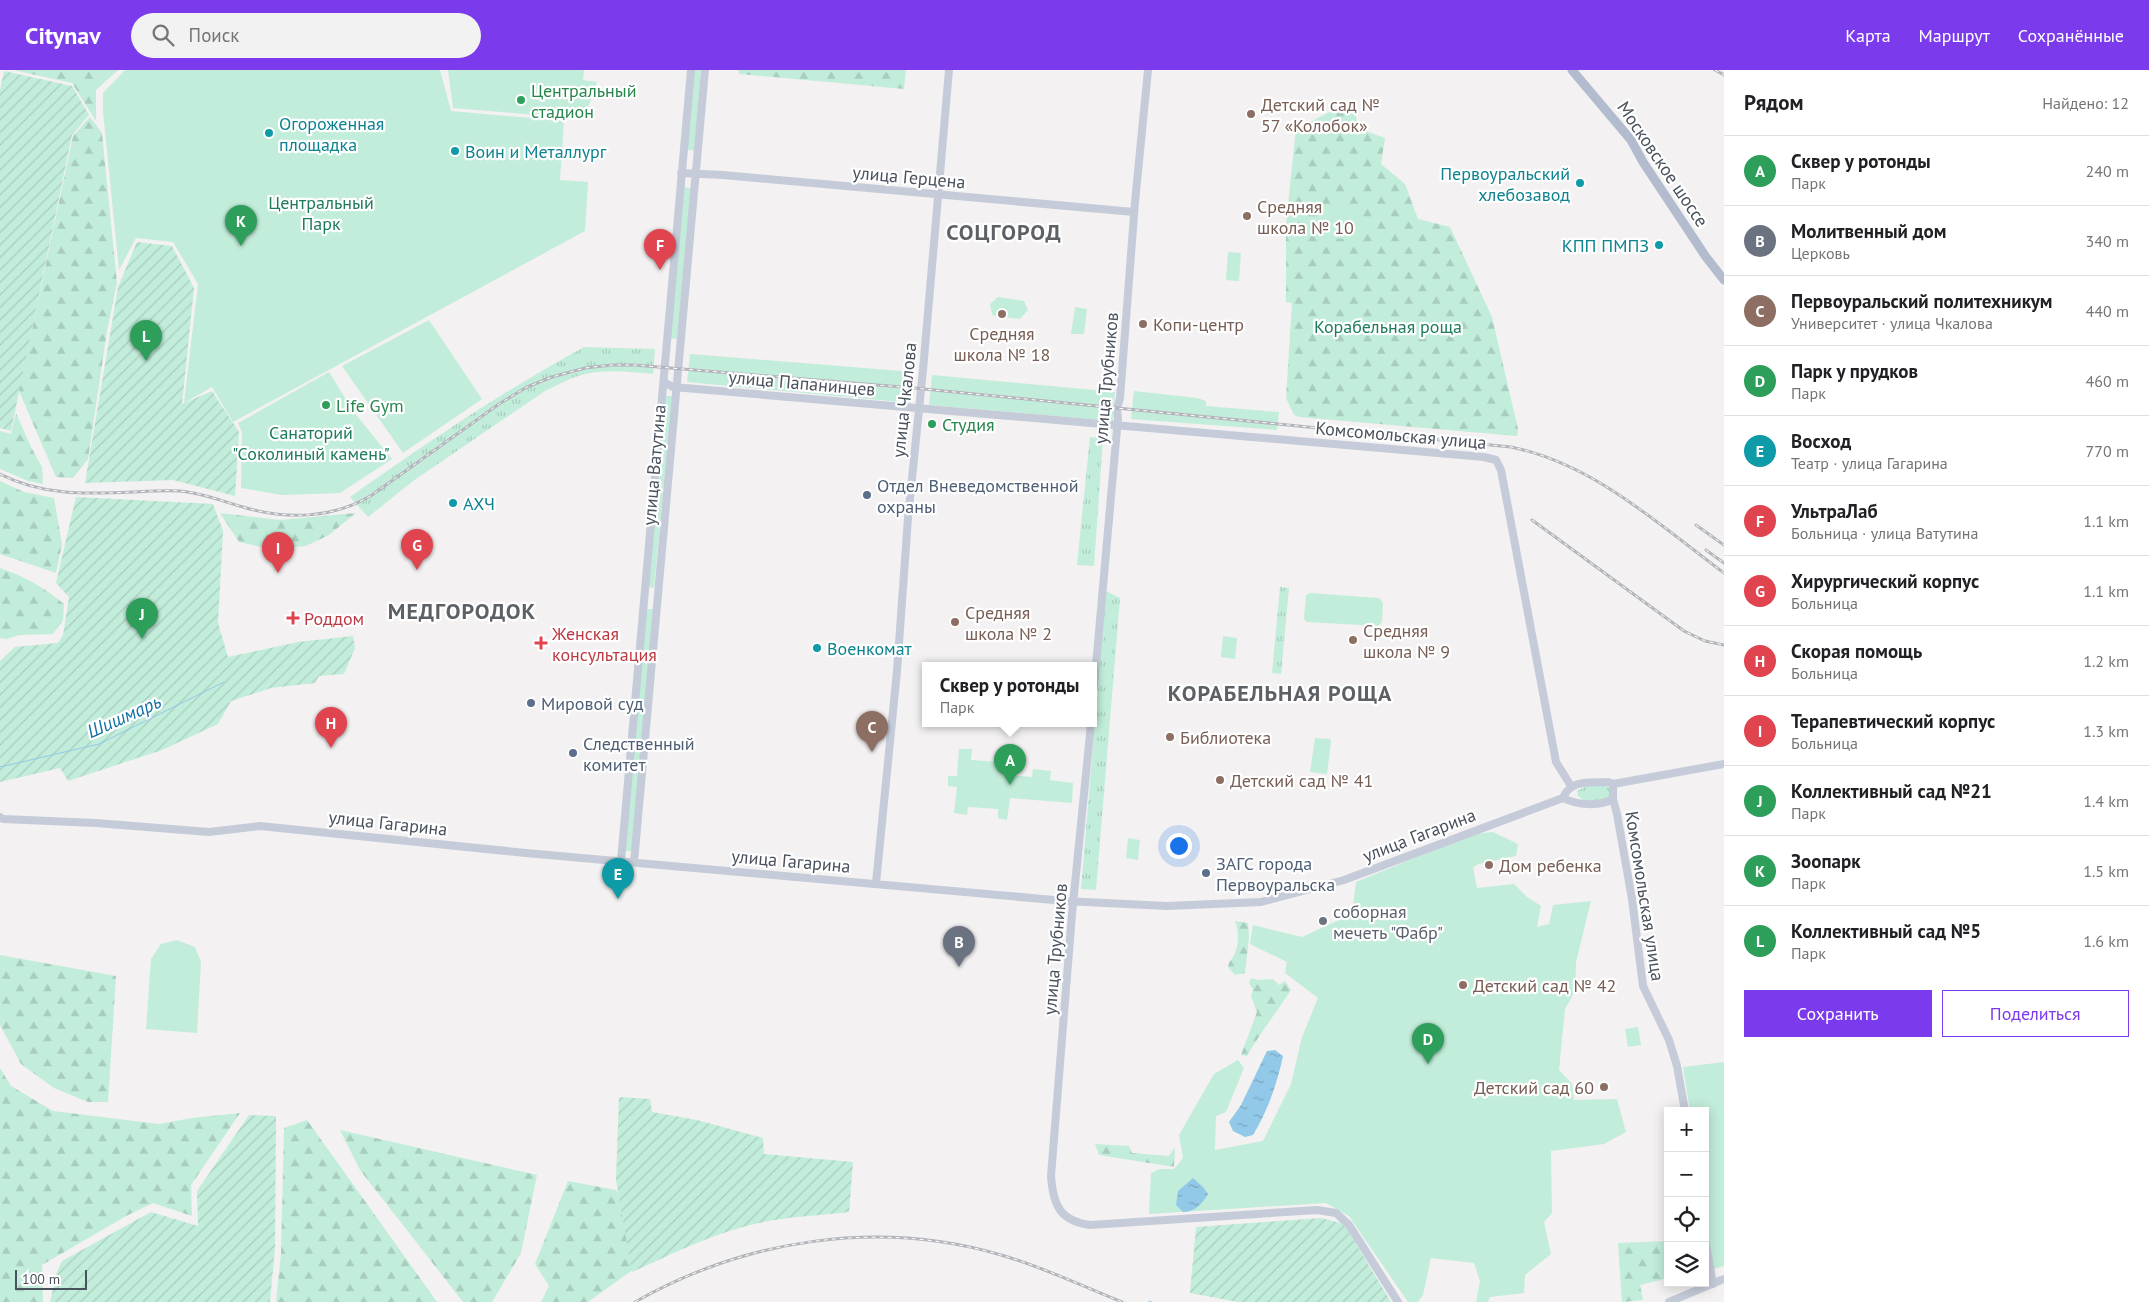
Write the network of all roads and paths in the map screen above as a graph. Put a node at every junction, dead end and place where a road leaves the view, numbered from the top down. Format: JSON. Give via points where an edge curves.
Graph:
{"nodes":[{"id":1,"x":690,"y":70,"type":"edge"},
{"id":2,"x":704,"y":70,"type":"edge"},
{"id":3,"x":949,"y":70,"type":"edge"},
{"id":4,"x":1148,"y":70,"type":"edge"},
{"id":5,"x":1572,"y":70,"type":"edge"},
{"id":6,"x":681,"y":173,"type":"junction"},
{"id":7,"x":696,"y":174,"type":"junction"},
{"id":8,"x":938,"y":195,"type":"junction"},
{"id":9,"x":1134,"y":212,"type":"junction"},
{"id":10,"x":1724,"y":280,"type":"edge"},
{"id":11,"x":664,"y":382,"type":"junction"},
{"id":12,"x":676,"y":387,"type":"junction"},
{"id":13,"x":920,"y":408,"type":"junction"},
{"id":14,"x":1118,"y":424,"type":"junction"},
{"id":15,"x":1096,"y":662,"type":"edge"},
{"id":16,"x":1091,"y":727,"type":"edge"},
{"id":17,"x":1724,"y":764,"type":"edge"},
{"id":18,"x":1613,"y":784,"type":"junction"},
{"id":19,"x":1571,"y":786,"type":"junction"},
{"id":20,"x":1563,"y":798,"type":"junction"},
{"id":21,"x":1613,"y":799,"type":"junction"},
{"id":22,"x":0,"y":817,"type":"edge"},
{"id":23,"x":621,"y":861,"type":"junction"},
{"id":24,"x":634,"y":862,"type":"junction"},
{"id":25,"x":876,"y":883,"type":"junction"},
{"id":26,"x":1075,"y":901,"type":"junction"},
{"id":27,"x":1684,"y":1107,"type":"edge"},
{"id":28,"x":1706,"y":1242,"type":"edge"},
{"id":29,"x":1724,"y":1279,"type":"edge"},
{"id":30,"x":1713,"y":1284,"type":"junction"},
{"id":31,"x":1398,"y":1302,"type":"edge"},
{"id":32,"x":1669,"y":1302,"type":"edge"}],
"edges":[{"from":1,"to":6,"type":"street","name":"улица Ватутина"},
{"from":2,"to":7,"type":"street","name":"улица Ватутина"},
{"from":3,"to":8,"type":"street","name":"улица Чкалова"},
{"from":4,"to":9,"type":"street","name":"улица Трубников"},
{"from":5,"to":10,"type":"main road","name":"Московское шоссе","via":[[1630,140]]},
{"from":6,"to":7,"type":"street","name":"улица Герцена"},
{"from":6,"to":11,"type":"street","name":"улица Ватутина"},
{"from":7,"to":8,"type":"street","name":"улица Герцена"},
{"from":7,"to":12,"type":"street","name":"улица Ватутина"},
{"from":8,"to":9,"type":"street","name":"улица Герцена"},
{"from":8,"to":13,"type":"street","name":"улица Чкалова"},
{"from":9,"to":14,"type":"street","name":"улица Трубников"},
{"from":11,"to":12,"type":"street","name":"улица Папанинцев"},
{"from":11,"to":23,"type":"street","name":"улица Ватутина"},
{"from":12,"to":13,"type":"street","name":"улица Папанинцев"},
{"from":12,"to":24,"type":"street","name":"улица Ватутина"},
{"from":13,"to":14,"type":"street","name":"улица Папанинцев"},
{"from":13,"to":25,"type":"street","name":"улица Чкалова"},
{"from":14,"to":15,"type":"street","name":"улица Трубников"},
{"from":14,"to":19,"type":"street","name":"Комсомольская улица","via":[[1496,460],[1501,470],[1556,762]]},
{"from":16,"to":26,"type":"street","name":"улица Трубников"},
{"from":17,"to":18,"type":"street"},
{"from":18,"to":19,"type":"street"},
{"from":18,"to":21,"type":"street","name":"Комсомольская улица"},
{"from":19,"to":20,"type":"street"},
{"from":20,"to":21,"type":"street","via":[[1580,804]]},
{"from":20,"to":26,"type":"street","name":"улица Гагарина","via":[[1344,880],[1261,902],[1167,906]]},
{"from":21,"to":27,"type":"street","name":"Комсомольская улица","via":[[1632,899],[1643,986],[1669,1040]]},
{"from":22,"to":23,"type":"street","name":"улица Гагарина","via":[[209,832],[260,826]]},
{"from":23,"to":24,"type":"street","name":"улица Гагарина"},
{"from":24,"to":25,"type":"street","name":"улица Гагарина"},
{"from":25,"to":26,"type":"street","name":"улица Гагарина"},
{"from":26,"to":31,"type":"street","name":"улица Трубников","via":[[1051,1176],[1053,1196],[1060,1210],[1073,1221],[1090,1225],[1317,1210],[1332,1212],[1350,1225]]},
{"from":28,"to":30,"type":"street"},
{"from":29,"to":30,"type":"street"},
{"from":30,"to":32,"type":"street"}]}
